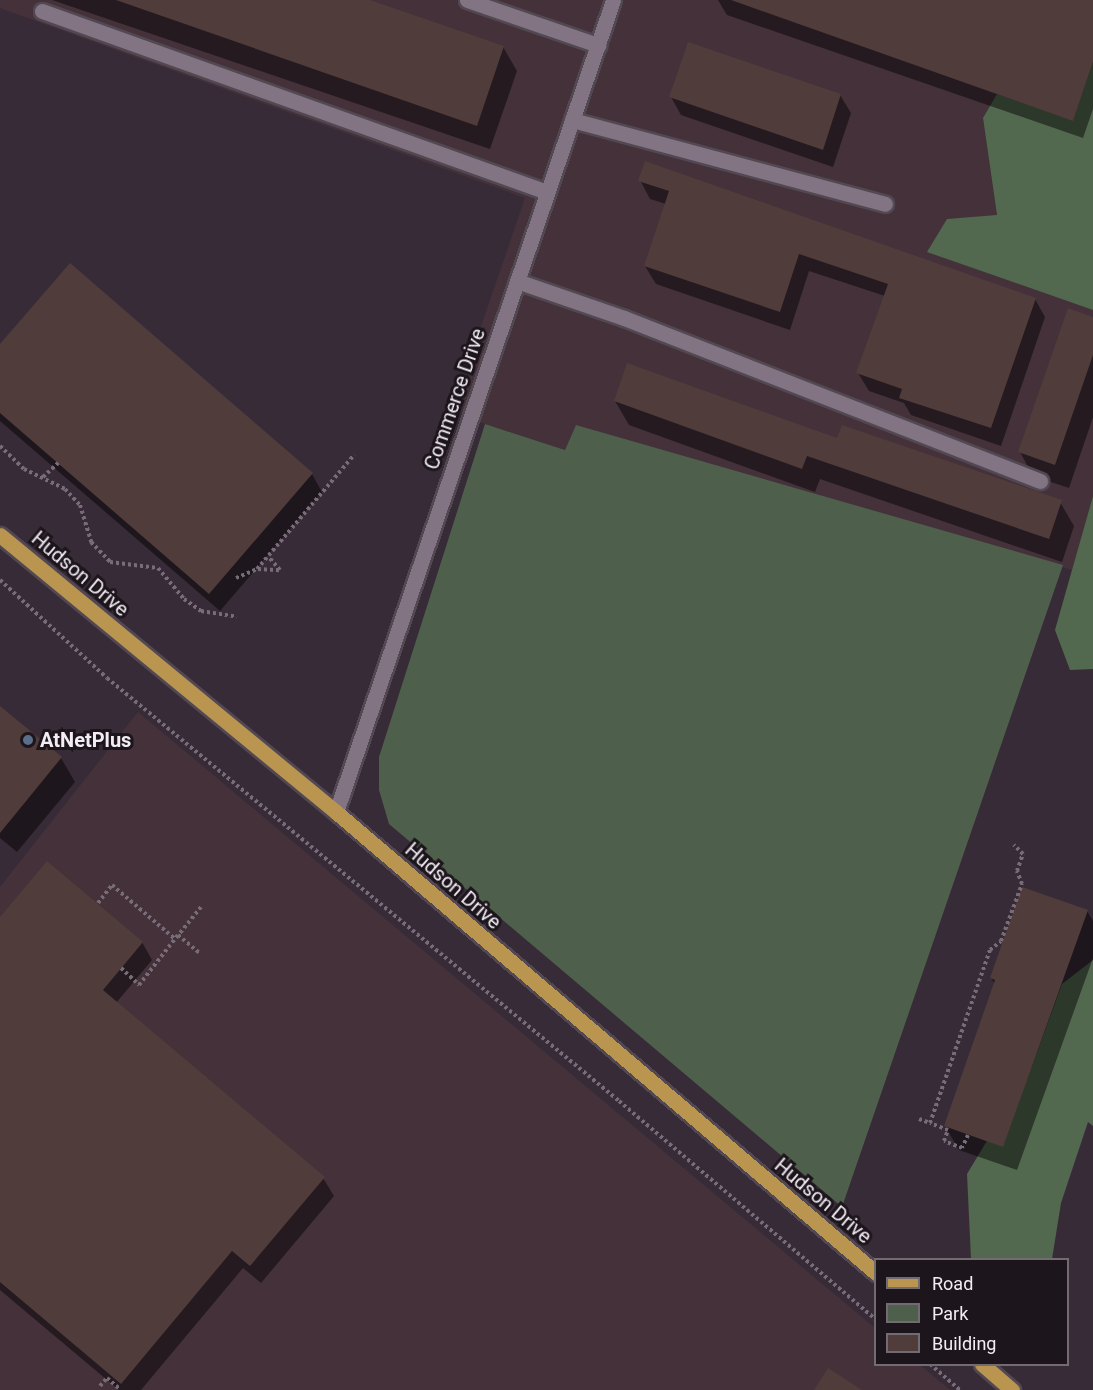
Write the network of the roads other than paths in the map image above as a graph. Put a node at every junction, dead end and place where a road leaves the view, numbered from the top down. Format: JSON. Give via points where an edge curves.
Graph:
{"nodes":[{"id":1,"x":467,"y":0,"type":"edge"},
{"id":2,"x":613,"y":0,"type":"edge"},
{"id":3,"x":42,"y":11,"type":"dead end"},
{"id":4,"x":598,"y":45,"type":"junction"},
{"id":5,"x":572,"y":120,"type":"junction"},
{"id":6,"x":547,"y":192,"type":"junction"},
{"id":7,"x":885,"y":204,"type":"dead end"},
{"id":8,"x":517,"y":281,"type":"junction"},
{"id":9,"x":1040,"y":481,"type":"dead end"},
{"id":10,"x":0,"y":535,"type":"edge"},
{"id":11,"x":336,"y":812,"type":"junction"},
{"id":12,"x":874,"y":1271,"type":"edge"},
{"id":13,"x":983,"y":1366,"type":"edge"},
{"id":14,"x":1012,"y":1390,"type":"edge"}],
"edges":[{"from":1,"to":4,"type":"street"},
{"from":2,"to":4,"type":"street","name":"Commerce Drive"},
{"from":3,"to":6,"type":"street"},
{"from":4,"to":5,"type":"street","name":"Commerce Drive"},
{"from":5,"to":6,"type":"street","name":"Commerce Drive"},
{"from":5,"to":7,"type":"street"},
{"from":6,"to":8,"type":"street","name":"Commerce Drive"},
{"from":8,"to":9,"type":"street","via":[[624,318]]},
{"from":8,"to":11,"type":"street","name":"Commerce Drive"},
{"from":10,"to":11,"type":"main road","name":"Hudson Drive"},
{"from":11,"to":12,"type":"main road","name":"Hudson Drive"},
{"from":13,"to":14,"type":"main road"}]}
